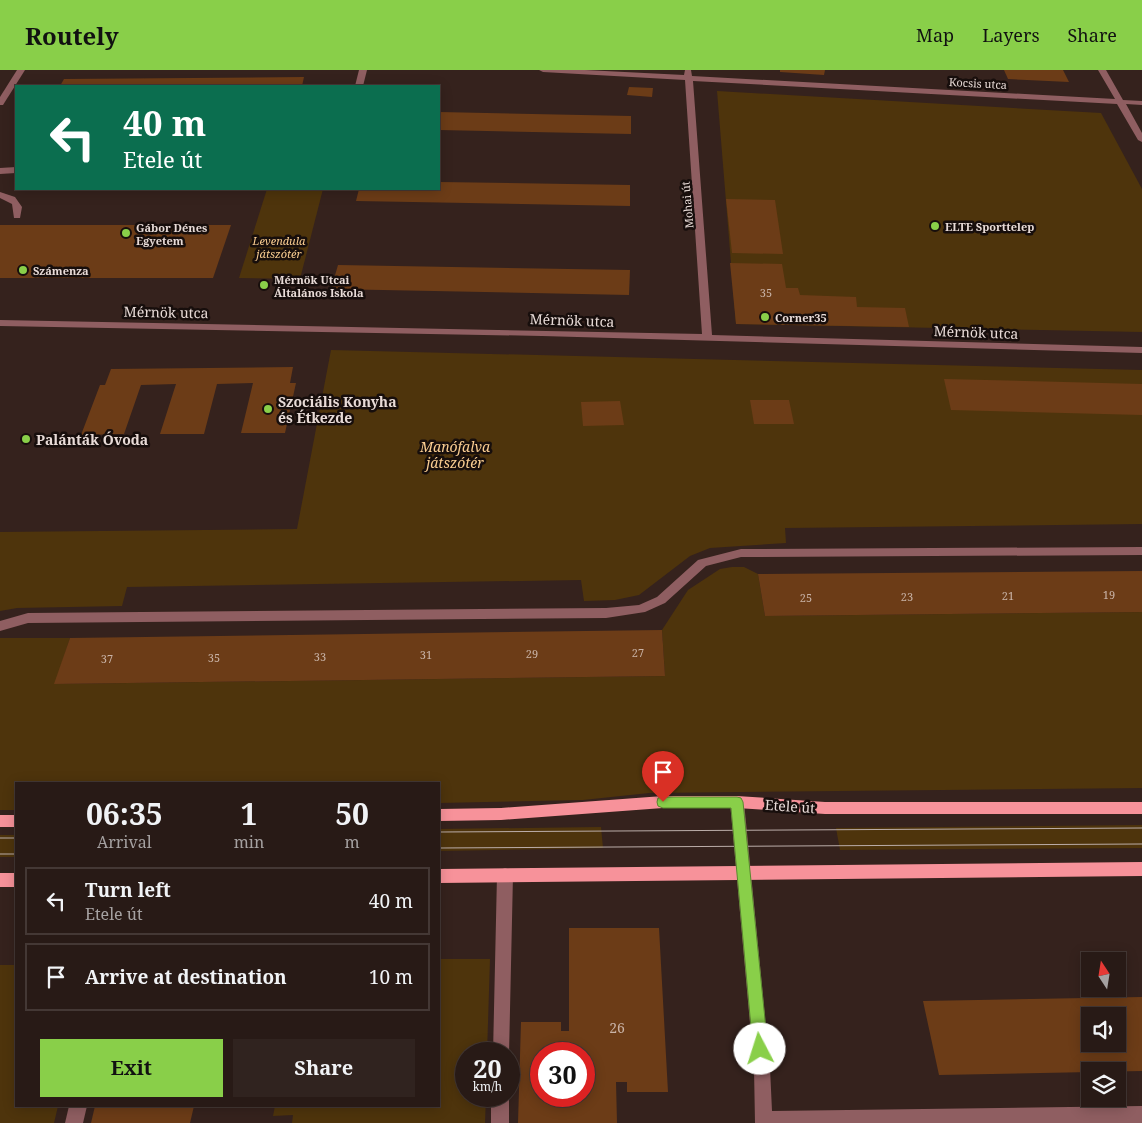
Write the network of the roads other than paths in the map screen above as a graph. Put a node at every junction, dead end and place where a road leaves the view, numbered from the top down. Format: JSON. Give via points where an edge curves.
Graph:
{"nodes":[{"id":1,"x":21,"y":70,"type":"edge"},
{"id":2,"x":363,"y":70,"type":"edge"},
{"id":3,"x":542,"y":70,"type":"edge"},
{"id":4,"x":1102,"y":70,"type":"edge"},
{"id":5,"x":688,"y":74,"type":"edge"},
{"id":6,"x":359,"y":85,"type":"edge"},
{"id":7,"x":1119,"y":102,"type":"junction"},
{"id":8,"x":0,"y":103,"type":"edge"},
{"id":9,"x":1142,"y":104,"type":"edge"},
{"id":10,"x":1142,"y":140,"type":"edge"},
{"id":11,"x":15,"y":170,"type":"edge"},
{"id":12,"x":0,"y":171,"type":"edge"},
{"id":13,"x":0,"y":196,"type":"edge"},
{"id":14,"x":16,"y":216,"type":"dead end"},
{"id":15,"x":0,"y":323,"type":"edge"},
{"id":16,"x":707,"y":338,"type":"junction"},
{"id":17,"x":1142,"y":350,"type":"edge"},
{"id":18,"x":1142,"y":551,"type":"edge"},
{"id":19,"x":0,"y":626,"type":"edge"},
{"id":20,"x":737,"y":802,"type":"junction"},
{"id":21,"x":1142,"y":808,"type":"edge"},
{"id":22,"x":440,"y":815,"type":"edge"},
{"id":23,"x":0,"y":821,"type":"edge"},
{"id":24,"x":15,"y":821,"type":"edge"},
{"id":25,"x":1142,"y":869,"type":"edge"},
{"id":26,"x":745,"y":874,"type":"junction"},
{"id":27,"x":505,"y":875,"type":"junction"},
{"id":28,"x":440,"y":876,"type":"edge"},
{"id":29,"x":0,"y":880,"type":"edge"},
{"id":30,"x":15,"y":880,"type":"edge"},
{"id":31,"x":501,"y":1042,"type":"edge"},
{"id":32,"x":78,"y":1107,"type":"edge"},
{"id":33,"x":500,"y":1107,"type":"edge"},
{"id":34,"x":1142,"y":1115,"type":"edge"},
{"id":35,"x":764,"y":1122,"type":"edge"},
{"id":36,"x":74,"y":1123,"type":"edge"},
{"id":37,"x":500,"y":1123,"type":"edge"}],
"edges":[{"from":1,"to":8,"type":"street"},
{"from":2,"to":6,"type":"street"},
{"from":3,"to":5,"type":"street","name":"Kocsis utca"},
{"from":4,"to":7,"type":"street"},
{"from":5,"to":7,"type":"street","name":"Kocsis utca"},
{"from":5,"to":16,"type":"street","name":"Mohai út"},
{"from":7,"to":9,"type":"street","name":"Kocsis utca"},
{"from":7,"to":10,"type":"street"},
{"from":11,"to":12,"type":"street"},
{"from":13,"to":14,"type":"street","via":[[14,199],[18,210]]},
{"from":15,"to":16,"type":"street","name":"Mérnök utca"},
{"from":16,"to":17,"type":"street","name":"Mérnök utca"},
{"from":18,"to":19,"type":"street","via":[[741,553],[702,564],[661,600],[641,609],[606,613],[28,618]]},
{"from":20,"to":21,"type":"main road","name":"Etele út","via":[[825,808]]},
{"from":20,"to":22,"type":"main road","name":"Etele út","via":[[663,802],[501,814]]},
{"from":20,"to":26,"type":"street"},
{"from":23,"to":24,"type":"main road"},
{"from":25,"to":26,"type":"main road"},
{"from":26,"to":27,"type":"main road"},
{"from":26,"to":35,"type":"street"},
{"from":27,"to":28,"type":"main road"},
{"from":27,"to":31,"type":"street"},
{"from":29,"to":30,"type":"main road"},
{"from":32,"to":36,"type":"street"},
{"from":33,"to":37,"type":"street"},
{"from":34,"to":35,"type":"street"}]}
